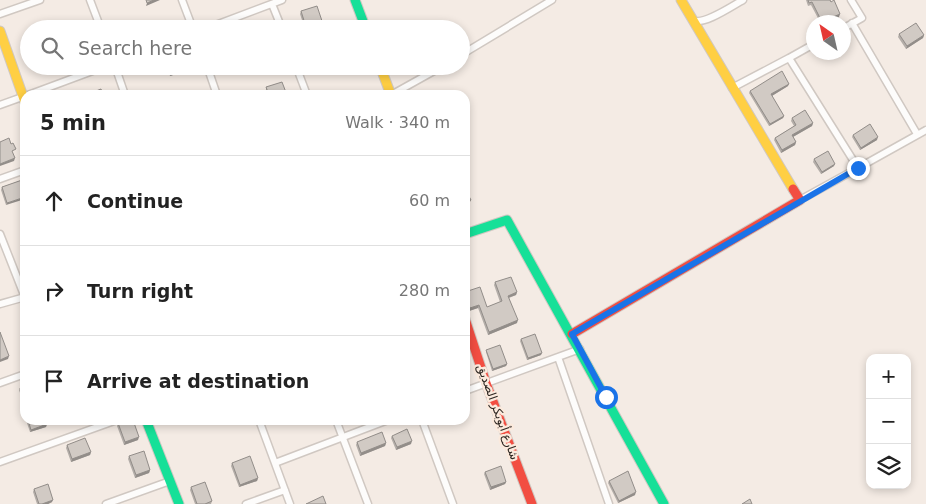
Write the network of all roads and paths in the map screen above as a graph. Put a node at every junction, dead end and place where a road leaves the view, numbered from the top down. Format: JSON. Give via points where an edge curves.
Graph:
{"nodes":[{"id":1,"x":40,"y":0,"type":"edge"},
{"id":2,"x":90,"y":0,"type":"edge"},
{"id":3,"x":182,"y":0,"type":"edge"},
{"id":4,"x":282,"y":0,"type":"edge"},
{"id":5,"x":356,"y":0,"type":"edge"},
{"id":6,"x":552,"y":0,"type":"edge"},
{"id":7,"x":681,"y":0,"type":"edge"},
{"id":8,"x":743,"y":0,"type":"edge"},
{"id":9,"x":851,"y":0,"type":"edge"},
{"id":10,"x":542,"y":3,"type":"edge"},
{"id":11,"x":272,"y":4,"type":"junction"},
{"id":12,"x":0,"y":14,"type":"edge"},
{"id":13,"x":98,"y":20,"type":"edge"},
{"id":14,"x":190,"y":20,"type":"edge"},
{"id":15,"x":230,"y":20,"type":"edge"},
{"id":16,"x":278,"y":20,"type":"edge"},
{"id":17,"x":363,"y":20,"type":"edge"},
{"id":18,"x":852,"y":23,"type":"joint"},
{"id":19,"x":0,"y":31,"type":"edge"},
{"id":20,"x":806,"y":48,"type":"edge"},
{"id":21,"x":470,"y":49,"type":"edge"},
{"id":22,"x":3,"y":52,"type":"edge"},
{"id":23,"x":789,"y":58,"type":"junction"},
{"id":24,"x":83,"y":75,"type":"edge"},
{"id":25,"x":118,"y":75,"type":"edge"},
{"id":26,"x":210,"y":75,"type":"edge"},
{"id":27,"x":299,"y":75,"type":"edge"},
{"id":28,"x":383,"y":75,"type":"edge"},
{"id":29,"x":427,"y":75,"type":"edge"},
{"id":30,"x":732,"y":88,"type":"junction"},
{"id":31,"x":21,"y":90,"type":"edge"},
{"id":32,"x":45,"y":90,"type":"edge"},
{"id":33,"x":123,"y":90,"type":"edge"},
{"id":34,"x":215,"y":90,"type":"edge"},
{"id":35,"x":305,"y":90,"type":"edge"},
{"id":36,"x":389,"y":90,"type":"edge"},
{"id":37,"x":400,"y":90,"type":"edge"},
{"id":38,"x":20,"y":99,"type":"edge"},
{"id":39,"x":0,"y":105,"type":"edge"},
{"id":40,"x":926,"y":130,"type":"edge"},
{"id":41,"x":917,"y":134,"type":"junction"},
{"id":42,"x":858,"y":168,"type":"junction"},
{"id":43,"x":20,"y":172,"type":"edge"},
{"id":44,"x":0,"y":179,"type":"edge"},
{"id":45,"x":800,"y":200,"type":"junction"},
{"id":46,"x":470,"y":232,"type":"edge"},
{"id":47,"x":0,"y":234,"type":"edge"},
{"id":48,"x":20,"y":284,"type":"edge"},
{"id":49,"x":20,"y":298,"type":"edge"},
{"id":50,"x":0,"y":304,"type":"edge"},
{"id":51,"x":470,"y":334,"type":"edge"},
{"id":52,"x":572,"y":334,"type":"junction"},
{"id":53,"x":580,"y":349,"type":"junction"},
{"id":54,"x":558,"y":357,"type":"junction"},
{"id":55,"x":20,"y":376,"type":"edge"},
{"id":56,"x":0,"y":383,"type":"edge"},
{"id":57,"x":486,"y":383,"type":"junction"},
{"id":58,"x":470,"y":389,"type":"edge"},
{"id":59,"x":103,"y":425,"type":"edge"},
{"id":60,"x":148,"y":425,"type":"edge"},
{"id":61,"x":261,"y":425,"type":"edge"},
{"id":62,"x":338,"y":425,"type":"edge"},
{"id":63,"x":374,"y":425,"type":"edge"},
{"id":64,"x":424,"y":425,"type":"edge"},
{"id":65,"x":342,"y":437,"type":"junction"},
{"id":66,"x":0,"y":462,"type":"edge"},
{"id":67,"x":275,"y":463,"type":"junction"},
{"id":68,"x":170,"y":481,"type":"junction"},
{"id":69,"x":285,"y":490,"type":"junction"},
{"id":70,"x":106,"y":504,"type":"edge"},
{"id":71,"x":179,"y":504,"type":"edge"},
{"id":72,"x":246,"y":504,"type":"edge"},
{"id":73,"x":290,"y":504,"type":"edge"},
{"id":74,"x":368,"y":504,"type":"edge"},
{"id":75,"x":452,"y":504,"type":"edge"},
{"id":76,"x":532,"y":504,"type":"edge"},
{"id":77,"x":609,"y":504,"type":"edge"},
{"id":78,"x":664,"y":504,"type":"edge"}],
"edges":[{"from":1,"to":12,"type":"street"},
{"from":2,"to":13,"type":"street"},
{"from":3,"to":14,"type":"street"},
{"from":4,"to":11,"type":"street"},
{"from":5,"to":17,"type":"street"},
{"from":6,"to":10,"type":"street"},
{"from":7,"to":8,"type":"street","via":[[696,22]]},
{"from":7,"to":30,"type":"street"},
{"from":9,"to":18,"type":"street","via":[[862,18]]},
{"from":10,"to":21,"type":"street"},
{"from":11,"to":15,"type":"street"},
{"from":11,"to":16,"type":"street"},
{"from":18,"to":41,"type":"street"},
{"from":19,"to":22,"type":"street"},
{"from":20,"to":23,"type":"street"},
{"from":22,"to":31,"type":"street"},
{"from":23,"to":30,"type":"street"},
{"from":23,"to":42,"type":"street"},
{"from":24,"to":32,"type":"street"},
{"from":25,"to":33,"type":"street"},
{"from":26,"to":34,"type":"street"},
{"from":27,"to":35,"type":"street"},
{"from":28,"to":36,"type":"street"},
{"from":29,"to":37,"type":"street"},
{"from":30,"to":45,"type":"street"},
{"from":38,"to":39,"type":"street"},
{"from":40,"to":41,"type":"street"},
{"from":41,"to":42,"type":"street"},
{"from":42,"to":45,"type":"street"},
{"from":43,"to":44,"type":"street"},
{"from":45,"to":52,"type":"street"},
{"from":46,"to":52,"type":"street","via":[[507,220]]},
{"from":47,"to":48,"type":"street"},
{"from":49,"to":50,"type":"street"},
{"from":51,"to":57,"type":"street","name":"شارع أبوبكر الصديق"},
{"from":52,"to":53,"type":"street"},
{"from":53,"to":54,"type":"street"},
{"from":53,"to":78,"type":"street"},
{"from":54,"to":57,"type":"street"},
{"from":54,"to":77,"type":"street"},
{"from":55,"to":56,"type":"street"},
{"from":57,"to":58,"type":"street"},
{"from":57,"to":76,"type":"street","name":"شارع أبوبكر الصديق"},
{"from":59,"to":66,"type":"street"},
{"from":60,"to":68,"type":"street"},
{"from":61,"to":67,"type":"street"},
{"from":62,"to":65,"type":"street"},
{"from":63,"to":65,"type":"street"},
{"from":64,"to":75,"type":"street"},
{"from":65,"to":67,"type":"street"},
{"from":65,"to":74,"type":"street"},
{"from":67,"to":69,"type":"street"},
{"from":68,"to":70,"type":"street"},
{"from":68,"to":71,"type":"street"},
{"from":69,"to":72,"type":"street"},
{"from":69,"to":73,"type":"street"}]}
